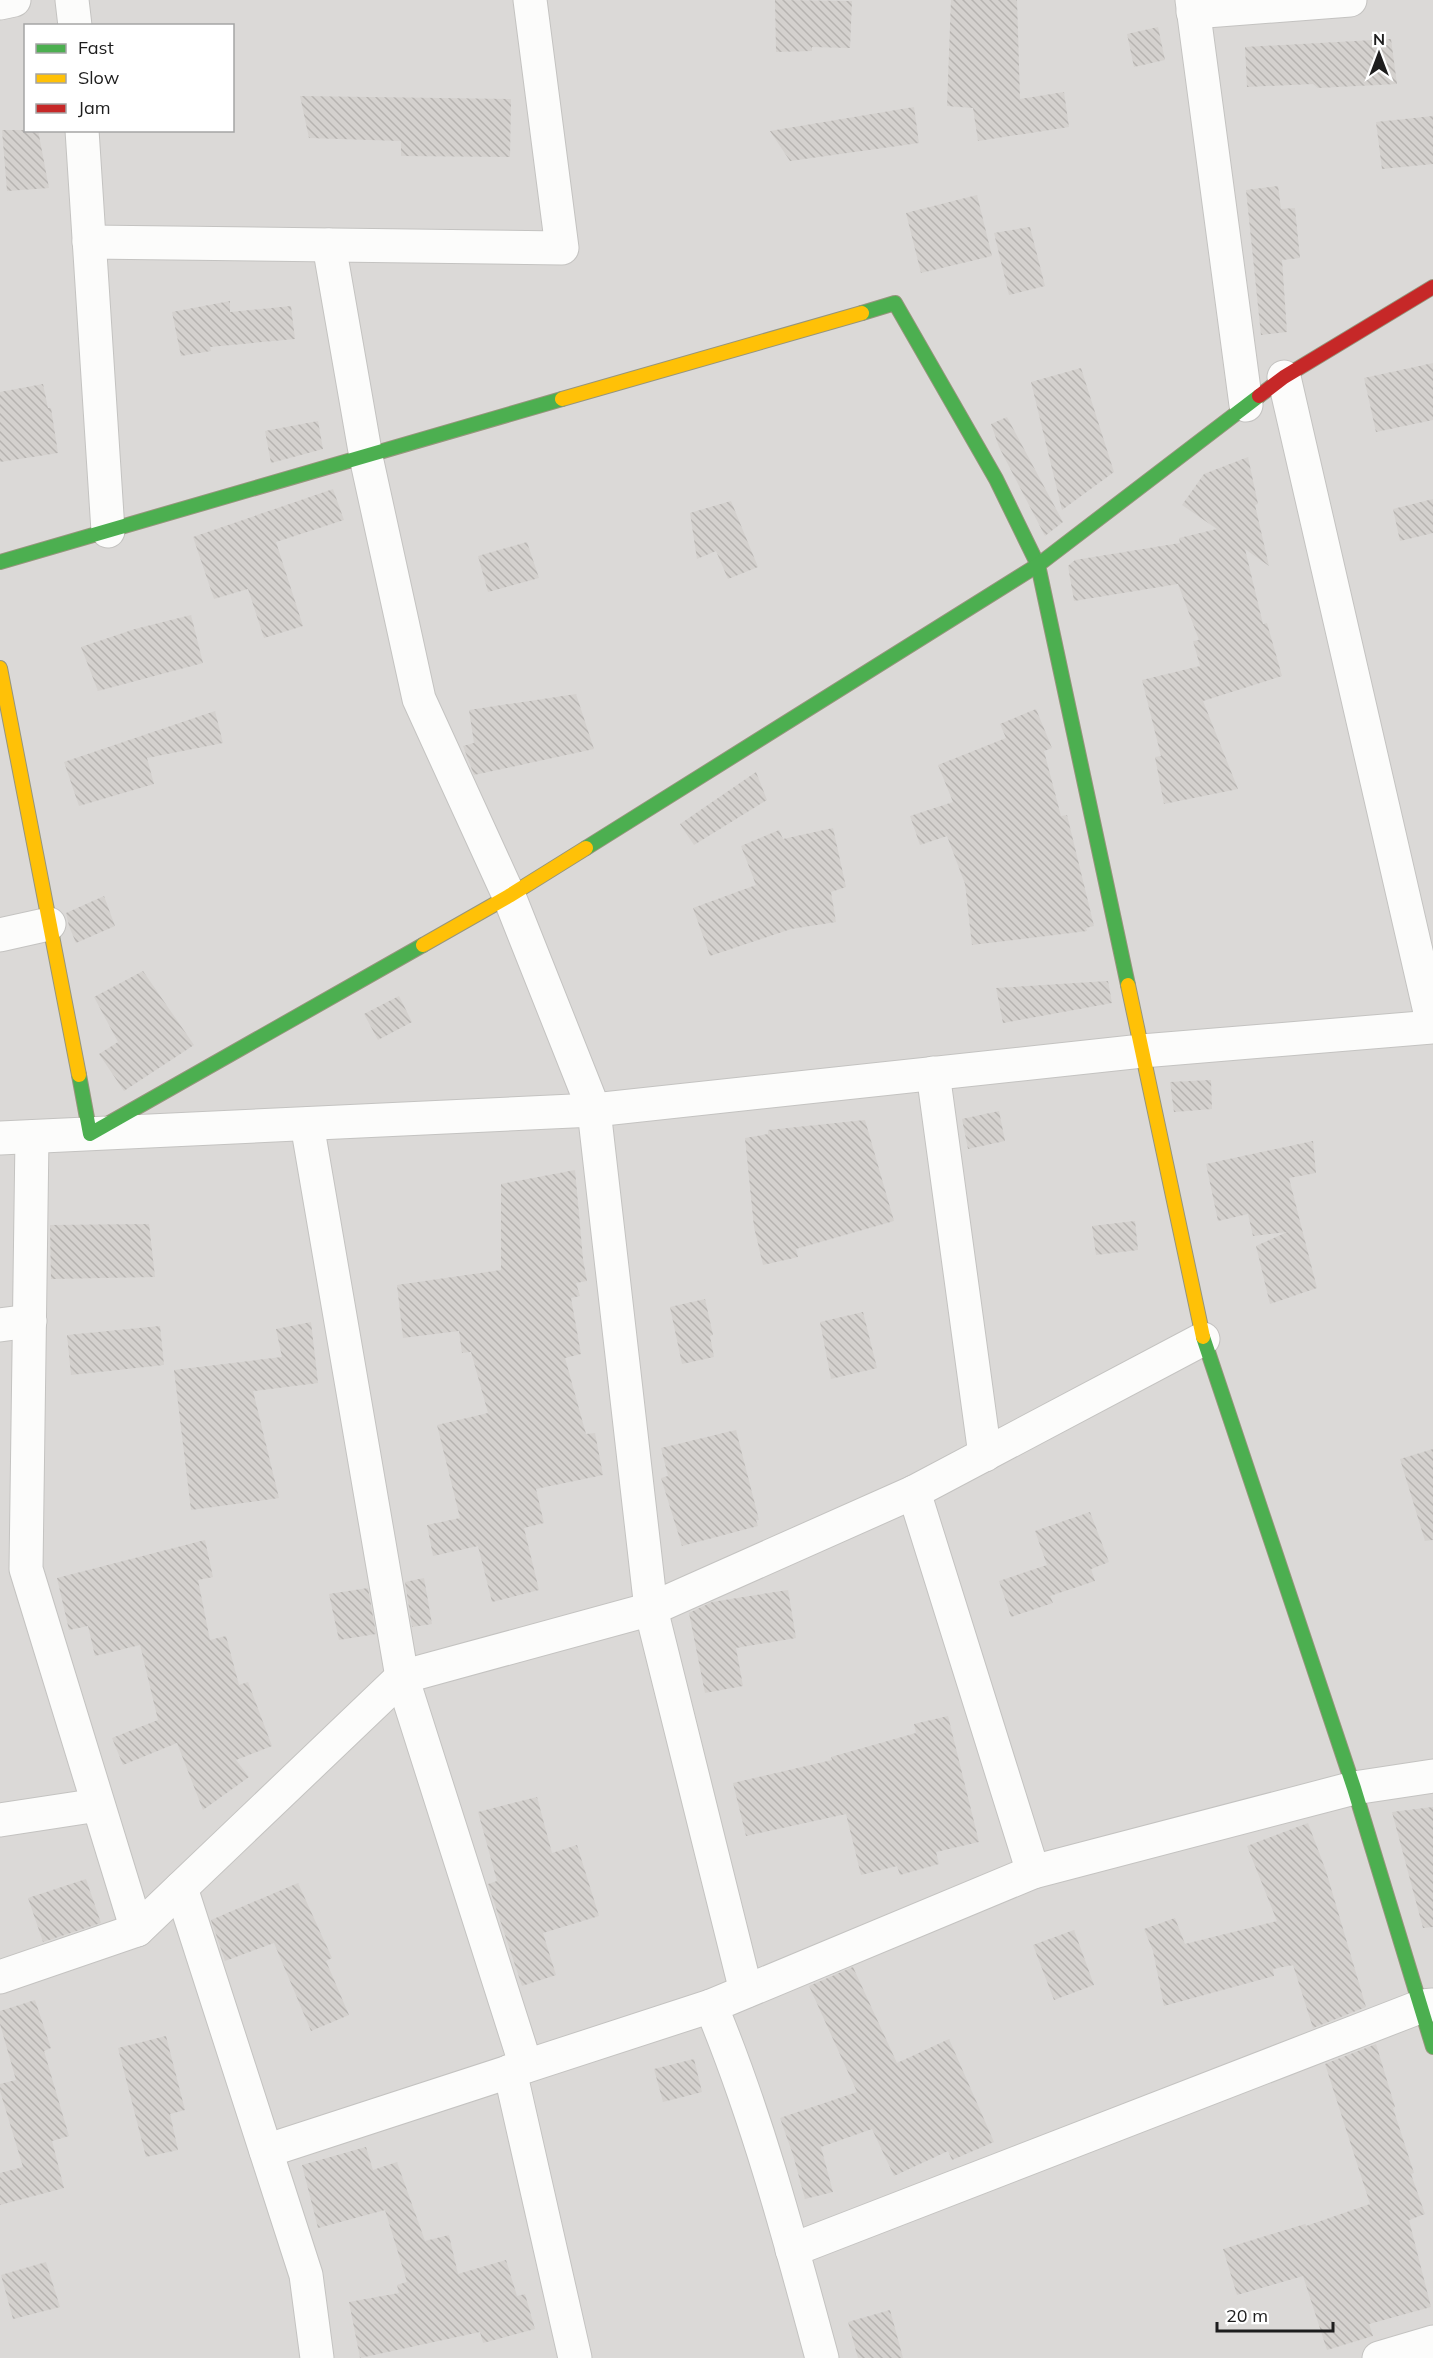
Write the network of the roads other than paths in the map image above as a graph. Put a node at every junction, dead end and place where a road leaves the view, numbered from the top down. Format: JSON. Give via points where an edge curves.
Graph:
{"nodes":[{"id":1,"x":14,"y":0,"type":"edge"},
{"id":2,"x":72,"y":0,"type":"edge"},
{"id":3,"x":530,"y":0,"type":"edge"},
{"id":4,"x":1350,"y":0,"type":"edge"},
{"id":5,"x":0,"y":3,"type":"edge"},
{"id":6,"x":1192,"y":6,"type":"edge"},
{"id":7,"x":75,"y":24,"type":"edge"},
{"id":8,"x":82,"y":132,"type":"edge"},
{"id":9,"x":89,"y":242,"type":"junction"},
{"id":10,"x":328,"y":245,"type":"junction"},
{"id":11,"x":1433,"y":287,"type":"edge"},
{"id":12,"x":1284,"y":377,"type":"junction"},
{"id":13,"x":1246,"y":405,"type":"junction"},
{"id":14,"x":366,"y":457,"type":"junction"},
{"id":15,"x":108,"y":531,"type":"junction"},
{"id":16,"x":0,"y":562,"type":"edge"},
{"id":17,"x":1038,"y":565,"type":"junction"},
{"id":18,"x":1,"y":677,"type":"edge"},
{"id":19,"x":509,"y":896,"type":"junction"},
{"id":20,"x":49,"y":924,"type":"junction"},
{"id":21,"x":0,"y":934,"type":"edge"},
{"id":22,"x":1433,"y":1026,"type":"edge"},
{"id":23,"x":1142,"y":1051,"type":"junction"},
{"id":24,"x":933,"y":1073,"type":"junction"},
{"id":25,"x":594,"y":1110,"type":"junction"},
{"id":26,"x":307,"y":1124,"type":"junction"},
{"id":27,"x":90,"y":1134,"type":"junction"},
{"id":28,"x":32,"y":1137,"type":"junction"},
{"id":29,"x":0,"y":1138,"type":"edge"},
{"id":30,"x":15,"y":1323,"type":"edge"},
{"id":31,"x":1203,"y":1339,"type":"junction"},
{"id":32,"x":985,"y":1455,"type":"junction"},
{"id":33,"x":914,"y":1492,"type":"junction"},
{"id":34,"x":13,"y":1570,"type":"edge"},
{"id":35,"x":651,"y":1609,"type":"junction"},
{"id":36,"x":402,"y":1677,"type":"junction"},
{"id":37,"x":1433,"y":1776,"type":"edge"},
{"id":38,"x":1354,"y":1788,"type":"junction"},
{"id":39,"x":98,"y":1805,"type":"junction"},
{"id":40,"x":0,"y":1820,"type":"edge"},
{"id":41,"x":1033,"y":1872,"type":"junction"},
{"id":42,"x":181,"y":1888,"type":"junction"},
{"id":43,"x":137,"y":1930,"type":"junction"},
{"id":44,"x":0,"y":1977,"type":"edge"},
{"id":45,"x":746,"y":1991,"type":"junction"},
{"id":46,"x":1427,"y":2005,"type":"edge"},
{"id":47,"x":711,"y":2006,"type":"junction"},
{"id":48,"x":1433,"y":2047,"type":"edge"},
{"id":49,"x":518,"y":2069,"type":"junction"},
{"id":50,"x":266,"y":2151,"type":"junction"},
{"id":51,"x":792,"y":2250,"type":"junction"},
{"id":52,"x":1433,"y":2342,"type":"edge"},
{"id":53,"x":317,"y":2358,"type":"edge"},
{"id":54,"x":575,"y":2358,"type":"edge"},
{"id":55,"x":822,"y":2358,"type":"edge"},
{"id":56,"x":1380,"y":2358,"type":"edge"}],
"edges":[{"from":1,"to":5,"type":"street"},
{"from":2,"to":7,"type":"street"},
{"from":3,"to":10,"type":"street","via":[[562,248]]},
{"from":4,"to":6,"type":"street"},
{"from":6,"to":13,"type":"street"},
{"from":8,"to":9,"type":"street"},
{"from":9,"to":10,"type":"street"},
{"from":9,"to":15,"type":"street"},
{"from":10,"to":14,"type":"street"},
{"from":11,"to":12,"type":"street"},
{"from":12,"to":13,"type":"street"},
{"from":12,"to":22,"type":"street"},
{"from":13,"to":17,"type":"street"},
{"from":14,"to":15,"type":"street"},
{"from":14,"to":17,"type":"street","via":[[895,303],[996,479]]},
{"from":14,"to":19,"type":"street","via":[[419,699]]},
{"from":15,"to":16,"type":"street"},
{"from":17,"to":19,"type":"street"},
{"from":17,"to":23,"type":"street"},
{"from":18,"to":20,"type":"street"},
{"from":19,"to":25,"type":"street"},
{"from":19,"to":27,"type":"street"},
{"from":20,"to":21,"type":"street"},
{"from":20,"to":27,"type":"street"},
{"from":22,"to":23,"type":"street"},
{"from":23,"to":24,"type":"street"},
{"from":23,"to":31,"type":"street"},
{"from":24,"to":25,"type":"street"},
{"from":24,"to":32,"type":"street"},
{"from":25,"to":26,"type":"street"},
{"from":25,"to":35,"type":"street"},
{"from":26,"to":27,"type":"street"},
{"from":26,"to":36,"type":"street"},
{"from":27,"to":28,"type":"street"},
{"from":28,"to":29,"type":"street"},
{"from":28,"to":30,"type":"street"},
{"from":30,"to":34,"type":"street"},
{"from":31,"to":32,"type":"street"},
{"from":31,"to":38,"type":"street"},
{"from":32,"to":33,"type":"street"},
{"from":33,"to":35,"type":"street"},
{"from":33,"to":41,"type":"street"},
{"from":34,"to":39,"type":"street"},
{"from":35,"to":36,"type":"street"},
{"from":35,"to":45,"type":"street"},
{"from":36,"to":42,"type":"street"},
{"from":36,"to":49,"type":"street"},
{"from":37,"to":38,"type":"street"},
{"from":38,"to":41,"type":"street"},
{"from":38,"to":46,"type":"street"},
{"from":39,"to":40,"type":"street"},
{"from":39,"to":43,"type":"street"},
{"from":41,"to":45,"type":"street"},
{"from":42,"to":43,"type":"street"},
{"from":42,"to":50,"type":"street"},
{"from":43,"to":44,"type":"street"},
{"from":45,"to":47,"type":"street"},
{"from":46,"to":48,"type":"street"},
{"from":46,"to":51,"type":"street"},
{"from":47,"to":49,"type":"street"},
{"from":47,"to":51,"type":"street","via":[[733,2058]]},
{"from":49,"to":50,"type":"street"},
{"from":49,"to":54,"type":"street"},
{"from":50,"to":53,"type":"street","via":[[306,2275]]},
{"from":51,"to":55,"type":"street"},
{"from":52,"to":56,"type":"street"}]}
